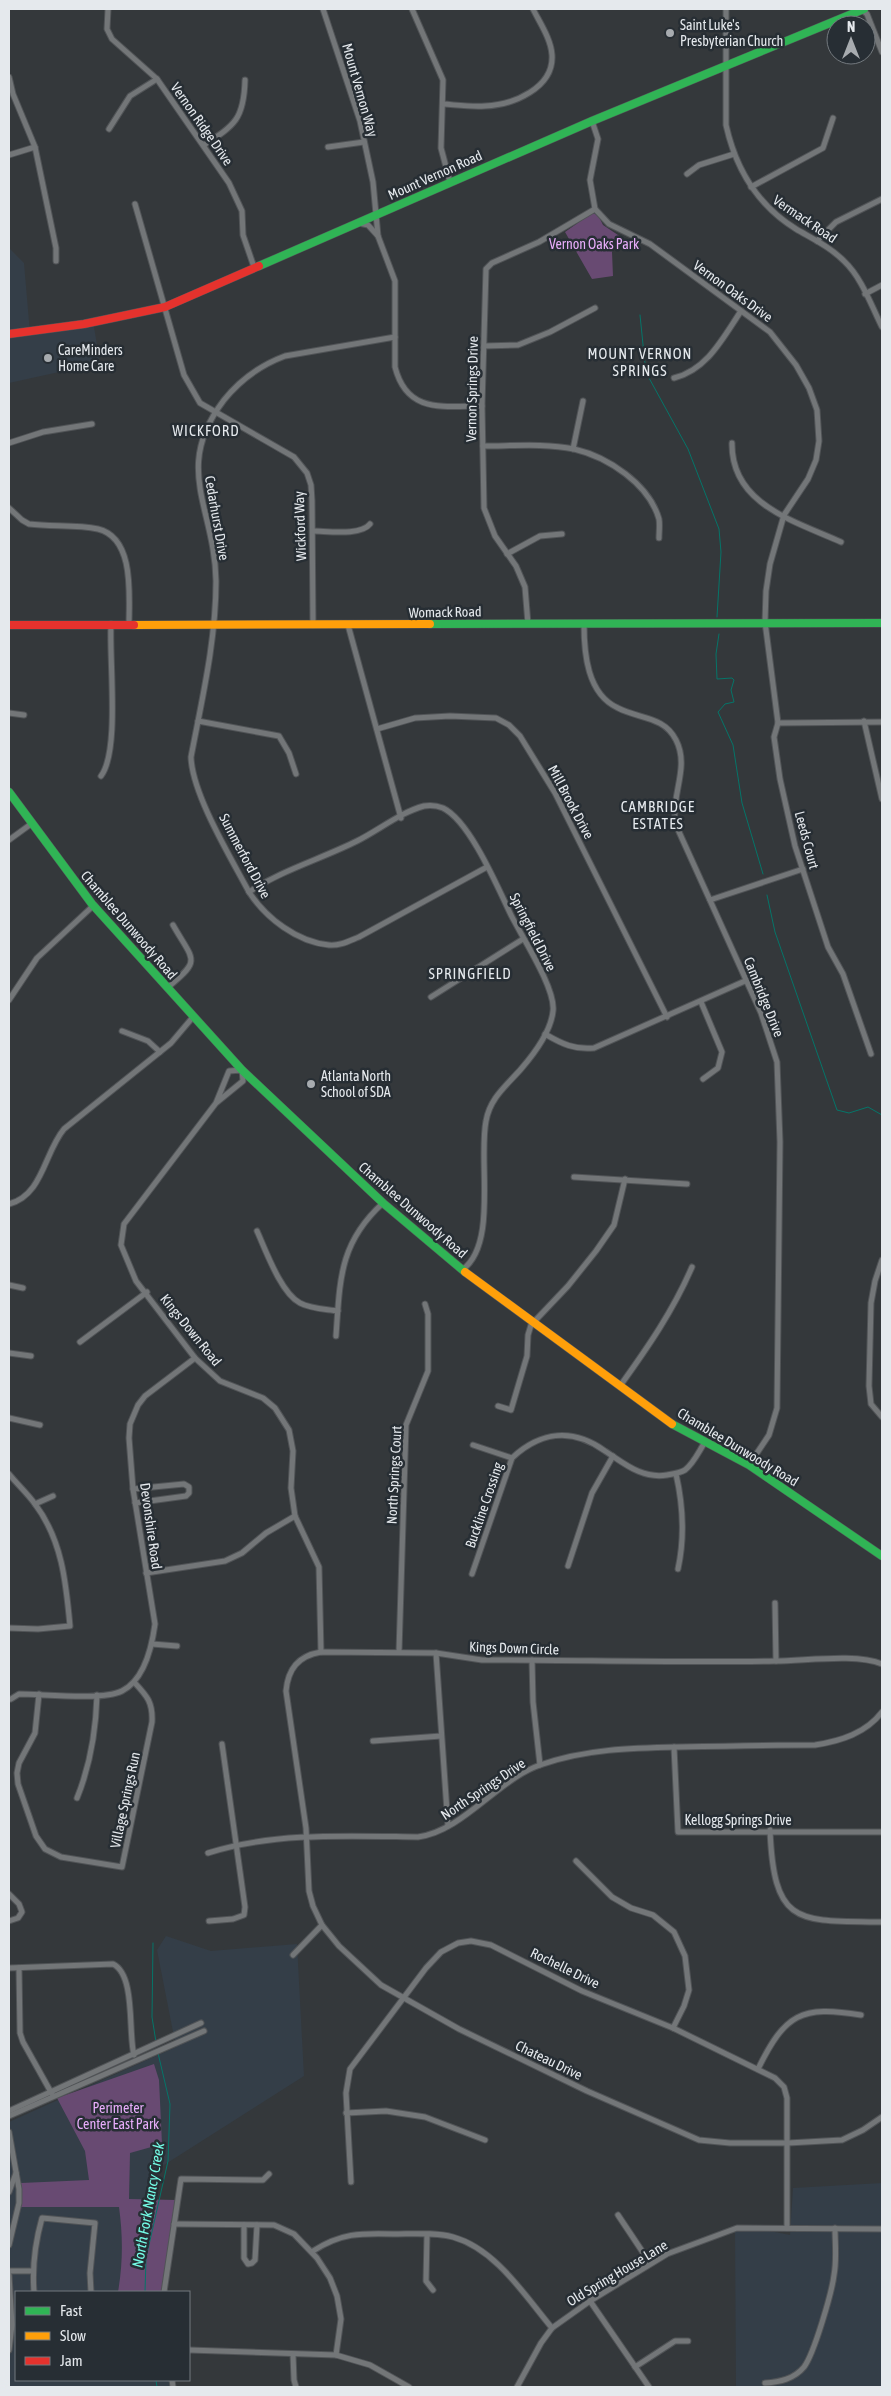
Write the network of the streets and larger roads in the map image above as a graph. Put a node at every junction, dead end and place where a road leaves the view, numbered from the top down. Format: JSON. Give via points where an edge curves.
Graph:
{"nodes":[{"id":1,"x":108,"y":9,"type":"edge"},
{"id":2,"x":323,"y":9,"type":"edge"},
{"id":3,"x":412,"y":9,"type":"edge"},
{"id":4,"x":532,"y":9,"type":"edge"},
{"id":5,"x":726,"y":9,"type":"edge"},
{"id":6,"x":863,"y":9,"type":"edge"},
{"id":7,"x":882,"y":52,"type":"edge"},
{"id":8,"x":726,"y":65,"type":"junction"},
{"id":9,"x":9,"y":78,"type":"edge"},
{"id":10,"x":157,"y":79,"type":"junction"},
{"id":11,"x":245,"y":80,"type":"dead end"},
{"id":12,"x":443,"y":104,"type":"junction"},
{"id":13,"x":833,"y":118,"type":"dead end"},
{"id":14,"x":592,"y":121,"type":"junction"},
{"id":15,"x":109,"y":129,"type":"dead end"},
{"id":16,"x":364,"y":142,"type":"junction"},
{"id":17,"x":204,"y":145,"type":"junction"},
{"id":18,"x":35,"y":147,"type":"junction"},
{"id":19,"x":328,"y":147,"type":"dead end"},
{"id":20,"x":734,"y":154,"type":"junction"},
{"id":21,"x":9,"y":155,"type":"edge"},
{"id":22,"x":687,"y":174,"type":"dead end"},
{"id":23,"x":450,"y":182,"type":"junction"},
{"id":24,"x":751,"y":187,"type":"junction"},
{"id":25,"x":882,"y":199,"type":"edge"},
{"id":26,"x":134,"y":204,"type":"dead end"},
{"id":27,"x":595,"y":209,"type":"junction"},
{"id":28,"x":377,"y":214,"type":"junction"},
{"id":29,"x":356,"y":224,"type":"junction"},
{"id":30,"x":378,"y":236,"type":"junction"},
{"id":31,"x":817,"y":241,"type":"junction"},
{"id":32,"x":56,"y":261,"type":"dead end"},
{"id":33,"x":254,"y":267,"type":"junction"},
{"id":34,"x":882,"y":285,"type":"edge"},
{"id":35,"x":865,"y":294,"type":"junction"},
{"id":36,"x":595,"y":308,"type":"dead end"},
{"id":37,"x":165,"y":309,"type":"junction"},
{"id":38,"x":741,"y":312,"type":"junction"},
{"id":39,"x":882,"y":327,"type":"edge"},
{"id":40,"x":9,"y":334,"type":"edge"},
{"id":41,"x":395,"y":337,"type":"junction"},
{"id":42,"x":484,"y":346,"type":"junction"},
{"id":43,"x":674,"y":378,"type":"dead end"},
{"id":44,"x":583,"y":401,"type":"dead end"},
{"id":45,"x":482,"y":406,"type":"junction"},
{"id":46,"x":215,"y":413,"type":"junction"},
{"id":47,"x":92,"y":424,"type":"dead end"},
{"id":48,"x":732,"y":442,"type":"dead end"},
{"id":49,"x":9,"y":443,"type":"edge"},
{"id":50,"x":482,"y":446,"type":"junction"},
{"id":51,"x":573,"y":449,"type":"junction"},
{"id":52,"x":9,"y":508,"type":"edge"},
{"id":53,"x":784,"y":515,"type":"junction"},
{"id":54,"x":370,"y":524,"type":"dead end"},
{"id":55,"x":313,"y":531,"type":"junction"},
{"id":56,"x":562,"y":534,"type":"dead end"},
{"id":57,"x":659,"y":538,"type":"dead end"},
{"id":58,"x":841,"y":542,"type":"dead end"},
{"id":59,"x":507,"y":554,"type":"junction"},
{"id":60,"x":765,"y":622,"type":"junction"},
{"id":61,"x":882,"y":623,"type":"edge"},
{"id":62,"x":111,"y":624,"type":"junction"},
{"id":63,"x":129,"y":624,"type":"junction"},
{"id":64,"x":214,"y":624,"type":"junction"},
{"id":65,"x":528,"y":624,"type":"junction"},
{"id":66,"x":584,"y":624,"type":"junction"},
{"id":67,"x":9,"y":625,"type":"edge"},
{"id":68,"x":313,"y":625,"type":"junction"},
{"id":69,"x":348,"y":625,"type":"junction"},
{"id":70,"x":9,"y":713,"type":"edge"},
{"id":71,"x":24,"y":715,"type":"dead end"},
{"id":72,"x":198,"y":721,"type":"junction"},
{"id":73,"x":864,"y":721,"type":"junction"},
{"id":74,"x":882,"y":722,"type":"edge"},
{"id":75,"x":778,"y":723,"type":"junction"},
{"id":76,"x":377,"y":729,"type":"junction"},
{"id":77,"x":296,"y":774,"type":"dead end"},
{"id":78,"x":101,"y":776,"type":"dead end"},
{"id":79,"x":9,"y":792,"type":"edge"},
{"id":80,"x":882,"y":799,"type":"edge"},
{"id":81,"x":401,"y":818,"type":"junction"},
{"id":82,"x":31,"y":824,"type":"junction"},
{"id":83,"x":9,"y":840,"type":"edge"},
{"id":84,"x":488,"y":866,"type":"junction"},
{"id":85,"x":802,"y":869,"type":"junction"},
{"id":86,"x":249,"y":892,"type":"junction"},
{"id":87,"x":710,"y":900,"type":"junction"},
{"id":88,"x":94,"y":905,"type":"junction"},
{"id":89,"x":173,"y":925,"type":"dead end"},
{"id":90,"x":523,"y":939,"type":"junction"},
{"id":91,"x":745,"y":981,"type":"junction"},
{"id":92,"x":167,"y":988,"type":"junction"},
{"id":93,"x":431,"y":997,"type":"dead end"},
{"id":94,"x":9,"y":1000,"type":"edge"},
{"id":95,"x":701,"y":1002,"type":"junction"},
{"id":96,"x":193,"y":1017,"type":"junction"},
{"id":97,"x":668,"y":1017,"type":"junction"},
{"id":98,"x":122,"y":1030,"type":"dead end"},
{"id":99,"x":546,"y":1034,"type":"junction"},
{"id":100,"x":160,"y":1052,"type":"junction"},
{"id":101,"x":871,"y":1054,"type":"dead end"},
{"id":102,"x":242,"y":1070,"type":"junction"},
{"id":103,"x":703,"y":1079,"type":"dead end"},
{"id":104,"x":216,"y":1103,"type":"junction"},
{"id":105,"x":574,"y":1177,"type":"dead end"},
{"id":106,"x":625,"y":1179,"type":"junction"},
{"id":107,"x":687,"y":1184,"type":"dead end"},
{"id":108,"x":383,"y":1202,"type":"junction"},
{"id":109,"x":9,"y":1204,"type":"edge"},
{"id":110,"x":257,"y":1231,"type":"dead end"},
{"id":111,"x":882,"y":1260,"type":"edge"},
{"id":112,"x":692,"y":1267,"type":"dead end"},
{"id":113,"x":462,"y":1270,"type":"junction"},
{"id":114,"x":9,"y":1285,"type":"edge"},
{"id":115,"x":23,"y":1288,"type":"dead end"},
{"id":116,"x":147,"y":1292,"type":"junction"},
{"id":117,"x":425,"y":1304,"type":"dead end"},
{"id":118,"x":338,"y":1311,"type":"junction"},
{"id":119,"x":534,"y":1322,"type":"junction"},
{"id":120,"x":336,"y":1336,"type":"dead end"},
{"id":121,"x":80,"y":1342,"type":"dead end"},
{"id":122,"x":9,"y":1353,"type":"edge"},
{"id":123,"x":31,"y":1356,"type":"dead end"},
{"id":124,"x":196,"y":1358,"type":"junction"},
{"id":125,"x":620,"y":1386,"type":"junction"},
{"id":126,"x":498,"y":1406,"type":"dead end"},
{"id":127,"x":882,"y":1417,"type":"edge"},
{"id":128,"x":9,"y":1418,"type":"edge"},
{"id":129,"x":40,"y":1425,"type":"dead end"},
{"id":130,"x":705,"y":1442,"type":"junction"},
{"id":131,"x":473,"y":1445,"type":"dead end"},
{"id":132,"x":613,"y":1456,"type":"junction"},
{"id":133,"x":512,"y":1458,"type":"junction"},
{"id":134,"x":749,"y":1465,"type":"junction"},
{"id":135,"x":9,"y":1474,"type":"edge"},
{"id":136,"x":676,"y":1474,"type":"junction"},
{"id":137,"x":133,"y":1489,"type":"junction"},
{"id":138,"x":53,"y":1496,"type":"dead end"},
{"id":139,"x":135,"y":1503,"type":"junction"},
{"id":140,"x":35,"y":1504,"type":"junction"},
{"id":141,"x":295,"y":1516,"type":"junction"},
{"id":142,"x":882,"y":1556,"type":"edge"},
{"id":143,"x":568,"y":1566,"type":"dead end"},
{"id":144,"x":678,"y":1569,"type":"dead end"},
{"id":145,"x":146,"y":1573,"type":"junction"},
{"id":146,"x":472,"y":1574,"type":"dead end"},
{"id":147,"x":775,"y":1603,"type":"dead end"},
{"id":148,"x":9,"y":1628,"type":"edge"},
{"id":149,"x":152,"y":1644,"type":"junction"},
{"id":150,"x":177,"y":1646,"type":"dead end"},
{"id":151,"x":321,"y":1652,"type":"junction"},
{"id":152,"x":399,"y":1652,"type":"junction"},
{"id":153,"x":436,"y":1653,"type":"junction"},
{"id":154,"x":532,"y":1660,"type":"junction"},
{"id":155,"x":776,"y":1661,"type":"junction"},
{"id":156,"x":882,"y":1664,"type":"edge"},
{"id":157,"x":134,"y":1682,"type":"junction"},
{"id":158,"x":39,"y":1694,"type":"junction"},
{"id":159,"x":96,"y":1695,"type":"junction"},
{"id":160,"x":12,"y":1699,"type":"dead end"},
{"id":161,"x":881,"y":1715,"type":"edge"},
{"id":162,"x":441,"y":1736,"type":"junction"},
{"id":163,"x":373,"y":1741,"type":"dead end"},
{"id":164,"x":222,"y":1744,"type":"dead end"},
{"id":165,"x":674,"y":1747,"type":"junction"},
{"id":166,"x":540,"y":1765,"type":"junction"},
{"id":167,"x":77,"y":1798,"type":"dead end"},
{"id":168,"x":448,"y":1826,"type":"junction"},
{"id":169,"x":770,"y":1830,"type":"junction"},
{"id":170,"x":882,"y":1832,"type":"edge"},
{"id":171,"x":306,"y":1837,"type":"junction"},
{"id":172,"x":238,"y":1846,"type":"junction"},
{"id":173,"x":208,"y":1853,"type":"dead end"},
{"id":174,"x":576,"y":1861,"type":"dead end"},
{"id":175,"x":9,"y":1894,"type":"edge"},
{"id":176,"x":9,"y":1921,"type":"edge"},
{"id":177,"x":209,"y":1921,"type":"dead end"},
{"id":178,"x":882,"y":1922,"type":"edge"},
{"id":179,"x":322,"y":1925,"type":"junction"},
{"id":180,"x":293,"y":1954,"type":"dead end"},
{"id":181,"x":9,"y":1968,"type":"edge"},
{"id":182,"x":19,"y":1968,"type":"junction"},
{"id":183,"x":401,"y":1999,"type":"junction"},
{"id":184,"x":862,"y":2015,"type":"dead end"},
{"id":185,"x":201,"y":2023,"type":"dead end"},
{"id":186,"x":673,"y":2028,"type":"junction"},
{"id":187,"x":204,"y":2031,"type":"dead end"},
{"id":188,"x":134,"y":2054,"type":"junction"},
{"id":189,"x":136,"y":2061,"type":"junction"},
{"id":190,"x":758,"y":2069,"type":"junction"},
{"id":191,"x":51,"y":2092,"type":"junction"},
{"id":192,"x":54,"y":2098,"type":"junction"},
{"id":193,"x":9,"y":2112,"type":"edge"},
{"id":194,"x":346,"y":2113,"type":"junction"},
{"id":195,"x":9,"y":2116,"type":"edge"},
{"id":196,"x":882,"y":2117,"type":"edge"},
{"id":197,"x":9,"y":2132,"type":"edge"},
{"id":198,"x":485,"y":2140,"type":"dead end"},
{"id":199,"x":788,"y":2143,"type":"junction"},
{"id":200,"x":16,"y":2173,"type":"junction"},
{"id":201,"x":269,"y":2174,"type":"dead end"},
{"id":202,"x":351,"y":2182,"type":"dead end"},
{"id":203,"x":9,"y":2192,"type":"edge"},
{"id":204,"x":618,"y":2215,"type":"dead end"},
{"id":205,"x":174,"y":2224,"type":"junction"},
{"id":206,"x":257,"y":2224,"type":"junction"},
{"id":207,"x":244,"y":2225,"type":"junction"},
{"id":208,"x":787,"y":2228,"type":"junction"},
{"id":209,"x":835,"y":2228,"type":"junction"},
{"id":210,"x":882,"y":2228,"type":"edge"},
{"id":211,"x":427,"y":2234,"type":"junction"},
{"id":212,"x":9,"y":2245,"type":"edge"},
{"id":213,"x":313,"y":2252,"type":"junction"},
{"id":214,"x":650,"y":2263,"type":"junction"},
{"id":215,"x":32,"y":2270,"type":"junction"},
{"id":216,"x":9,"y":2271,"type":"edge"},
{"id":217,"x":9,"y":2275,"type":"edge"},
{"id":218,"x":433,"y":2290,"type":"dead end"},
{"id":219,"x":34,"y":2291,"type":"edge"},
{"id":220,"x":91,"y":2291,"type":"edge"},
{"id":221,"x":164,"y":2291,"type":"edge"},
{"id":222,"x":590,"y":2301,"type":"junction"},
{"id":223,"x":552,"y":2328,"type":"junction"},
{"id":224,"x":688,"y":2341,"type":"dead end"},
{"id":225,"x":12,"y":2347,"type":"edge"},
{"id":226,"x":190,"y":2350,"type":"edge"},
{"id":227,"x":293,"y":2355,"type":"junction"},
{"id":228,"x":336,"y":2355,"type":"junction"},
{"id":229,"x":635,"y":2367,"type":"junction"},
{"id":230,"x":765,"y":2383,"type":"dead end"},
{"id":231,"x":296,"y":2387,"type":"edge"},
{"id":232,"x":409,"y":2387,"type":"edge"},
{"id":233,"x":517,"y":2387,"type":"edge"},
{"id":234,"x":649,"y":2387,"type":"edge"}],
"edges":[{"from":1,"to":10,"type":"street","name":"Vernon Ridge Drive","via":[[107,29],[112,38]]},
{"from":2,"to":16,"type":"street","name":"Mount Vernon Way","via":[[354,98]]},
{"from":3,"to":12,"type":"street","via":[[440,70]]},
{"from":4,"to":12,"type":"street","via":[[550,44],[552,55],[552,67],[542,84],[530,94],[498,104]]},
{"from":5,"to":8,"type":"street","name":"Vermack Road"},
{"from":6,"to":7,"type":"street"},
{"from":6,"to":8,"type":"street","name":"Mount Vernon Road"},
{"from":8,"to":14,"type":"street","name":"Mount Vernon Road"},
{"from":8,"to":20,"type":"street","name":"Vermack Road","via":[[726,125]]},
{"from":9,"to":18,"type":"street"},
{"from":10,"to":15,"type":"street","via":[[130,96]]},
{"from":10,"to":17,"type":"street","name":"Vernon Ridge Drive"},
{"from":11,"to":17,"type":"street","via":[[242,114]]},
{"from":12,"to":23,"type":"street","via":[[441,148]]},
{"from":13,"to":24,"type":"street","via":[[824,148]]},
{"from":14,"to":23,"type":"street","name":"Mount Vernon Road"},
{"from":14,"to":27,"type":"street","via":[[598,139],[590,180]]},
{"from":16,"to":19,"type":"street"},
{"from":16,"to":28,"type":"street","name":"Mount Vernon Way"},
{"from":17,"to":33,"type":"street","name":"Vernon Ridge Drive","via":[[236,195],[242,211],[243,235]]},
{"from":18,"to":21,"type":"street"},
{"from":18,"to":32,"type":"street"},
{"from":20,"to":22,"type":"street","via":[[699,165]]},
{"from":20,"to":24,"type":"street","name":"Vermack Road"},
{"from":23,"to":28,"type":"street","name":"Mount Vernon Road"},
{"from":24,"to":31,"type":"street","name":"Vermack Road","via":[[776,216]]},
{"from":25,"to":31,"type":"street","via":[[836,222]]},
{"from":26,"to":37,"type":"street","name":"Wickford Way"},
{"from":27,"to":38,"type":"street","name":"Vernon Oaks Drive","via":[[609,224],[650,244]]},
{"from":27,"to":42,"type":"street","name":"Vernon Springs Drive","via":[[486,269]]},
{"from":28,"to":29,"type":"street","name":"Mount Vernon Road"},
{"from":28,"to":30,"type":"street","name":"Mount Vernon Way"},
{"from":29,"to":30,"type":"street","via":[[368,225]]},
{"from":29,"to":33,"type":"street","name":"Mount Vernon Road"},
{"from":30,"to":41,"type":"street","name":"Mount Vernon Way","via":[[395,281]]},
{"from":31,"to":35,"type":"street","name":"Vermack Road","via":[[846,263],[857,276]]},
{"from":33,"to":37,"type":"street","name":"Mount Vernon Road"},
{"from":34,"to":35,"type":"street"},
{"from":35,"to":39,"type":"street","name":"Vermack Road"},
{"from":36,"to":42,"type":"street","via":[[550,332],[518,344]]},
{"from":37,"to":40,"type":"street","name":"Mount Vernon Road"},
{"from":37,"to":46,"type":"street","name":"Wickford Way","via":[[184,375],[200,403]]},
{"from":38,"to":43,"type":"street","via":[[712,353],[694,371]]},
{"from":38,"to":53,"type":"street","name":"Vernon Oaks Drive","via":[[770,332],[783,348],[809,388],[817,410],[819,441],[816,460],[808,479]]},
{"from":41,"to":45,"type":"street","name":"Mount Vernon Way","via":[[398,379],[416,401],[431,406]]},
{"from":41,"to":46,"type":"street","name":"Cedarhurst Drive","via":[[285,356],[269,362],[247,376]]},
{"from":42,"to":45,"type":"street","name":"Vernon Springs Drive"},
{"from":44,"to":51,"type":"street"},
{"from":45,"to":50,"type":"street","name":"Vernon Springs Drive"},
{"from":46,"to":55,"type":"street","name":"Wickford Way","via":[[294,457],[302,466],[311,485]]},
{"from":46,"to":64,"type":"street","name":"Cedarhurst Drive","via":[[201,441],[197,467],[215,557]]},
{"from":47,"to":49,"type":"street","via":[[43,432]]},
{"from":48,"to":53,"type":"street","via":[[734,467],[749,493]]},
{"from":50,"to":51,"type":"street"},
{"from":50,"to":59,"type":"street","name":"Vernon Springs Drive","via":[[484,508],[495,536]]},
{"from":51,"to":57,"type":"street","via":[[605,461],[638,485],[659,520]]},
{"from":52,"to":63,"type":"street","via":[[29,524],[100,530],[117,542],[127,567]]},
{"from":53,"to":58,"type":"street"},
{"from":53,"to":60,"type":"street","name":"Vernon Oaks Drive","via":[[770,564]]},
{"from":54,"to":55,"type":"street","via":[[358,531]]},
{"from":55,"to":68,"type":"street","name":"Wickford Way"},
{"from":56,"to":59,"type":"street","via":[[540,536]]},
{"from":59,"to":65,"type":"street","name":"Vernon Springs Drive","via":[[526,587]]},
{"from":60,"to":61,"type":"street","name":"Womack Road"},
{"from":60,"to":66,"type":"street","name":"Womack Road"},
{"from":60,"to":75,"type":"street","name":"Leeds Court"},
{"from":62,"to":63,"type":"street","name":"Womack Road"},
{"from":62,"to":67,"type":"street","name":"Womack Road"},
{"from":62,"to":78,"type":"street","via":[[111,741],[106,768]]},
{"from":63,"to":64,"type":"street","name":"Womack Road"},
{"from":64,"to":68,"type":"street","name":"Womack Road"},
{"from":64,"to":72,"type":"street","name":"Summerford Drive"},
{"from":65,"to":66,"type":"street","name":"Womack Road"},
{"from":65,"to":69,"type":"street","name":"Womack Road"},
{"from":66,"to":87,"type":"street","name":"Cambridge Drive","via":[[588,670],[599,691],[617,708],[648,716],[664,726],[676,741],[682,761],[674,801],[675,823]]},
{"from":68,"to":69,"type":"street","name":"Womack Road"},
{"from":69,"to":76,"type":"street"},
{"from":70,"to":71,"type":"street"},
{"from":72,"to":77,"type":"street","via":[[279,736]]},
{"from":72,"to":86,"type":"street","name":"Summerford Drive","via":[[192,758],[194,780]]},
{"from":73,"to":74,"type":"street"},
{"from":73,"to":75,"type":"street"},
{"from":73,"to":80,"type":"street"},
{"from":75,"to":85,"type":"street","name":"Leeds Court","via":[[774,737],[780,779]]},
{"from":76,"to":81,"type":"street"},
{"from":76,"to":97,"type":"street","name":"Mill Brook Drive","via":[[415,718],[450,716],[496,718],[510,725],[556,793]]},
{"from":79,"to":82,"type":"street","name":"Chamblee Dunwoody Road"},
{"from":81,"to":84,"type":"street","name":"Springfield Drive","via":[[424,806],[443,808],[463,827]]},
{"from":81,"to":86,"type":"street","name":"Springfield Drive","via":[[336,851],[272,877]]},
{"from":82,"to":83,"type":"street"},
{"from":82,"to":88,"type":"street","name":"Chamblee Dunwoody Road"},
{"from":84,"to":86,"type":"street","name":"Summerford Drive","via":[[343,944],[328,945],[296,934],[274,921]]},
{"from":84,"to":90,"type":"street","name":"Springfield Drive"},
{"from":85,"to":87,"type":"street"},
{"from":85,"to":101,"type":"street","name":"Leeds Court","via":[[828,947],[843,974]]},
{"from":87,"to":91,"type":"street","name":"Cambridge Drive"},
{"from":88,"to":92,"type":"street","name":"Chamblee Dunwoody Road"},
{"from":88,"to":94,"type":"street","via":[[37,958]]},
{"from":89,"to":92,"type":"street","via":[[192,960]]},
{"from":90,"to":93,"type":"street"},
{"from":90,"to":99,"type":"street","name":"Springfield Drive","via":[[552,995],[554,1008]]},
{"from":91,"to":95,"type":"street"},
{"from":91,"to":134,"type":"street","name":"Cambridge Drive","via":[[761,1013],[777,1062],[780,1123],[777,1408],[769,1435]]},
{"from":92,"to":96,"type":"street","name":"Chamblee Dunwoody Road"},
{"from":95,"to":97,"type":"street"},
{"from":95,"to":103,"type":"street","via":[[722,1052],[718,1068]]},
{"from":96,"to":100,"type":"street"},
{"from":96,"to":102,"type":"street","name":"Chamblee Dunwoody Road"},
{"from":97,"to":99,"type":"street","via":[[594,1048],[563,1045]]},
{"from":98,"to":100,"type":"street","via":[[148,1040]]},
{"from":99,"to":113,"type":"street","name":"Springfield Drive","via":[[497,1095],[487,1114],[483,1230],[479,1246],[469,1265]]},
{"from":100,"to":109,"type":"street","via":[[64,1129],[31,1191],[19,1201]]},
{"from":102,"to":104,"type":"street","name":"Kings Down Road","via":[[243,1081]]},
{"from":102,"to":104,"type":"street","name":"Kings Down Road","via":[[229,1071]]},
{"from":102,"to":108,"type":"street","name":"Chamblee Dunwoody Road"},
{"from":104,"to":116,"type":"street","name":"Kings Down Road","via":[[124,1224],[121,1236],[124,1257],[136,1281]]},
{"from":105,"to":106,"type":"street"},
{"from":106,"to":107,"type":"street"},
{"from":106,"to":119,"type":"street","via":[[614,1225]]},
{"from":108,"to":113,"type":"street","name":"Chamblee Dunwoody Road"},
{"from":108,"to":118,"type":"street","via":[[358,1229],[349,1246]]},
{"from":110,"to":118,"type":"street","via":[[289,1294],[298,1303]]},
{"from":111,"to":127,"type":"street","via":[[871,1303],[869,1386],[871,1404]]},
{"from":112,"to":125,"type":"street","via":[[660,1330]]},
{"from":113,"to":119,"type":"street","name":"Chamblee Dunwoody Road"},
{"from":114,"to":115,"type":"street"},
{"from":116,"to":121,"type":"street"},
{"from":116,"to":124,"type":"street","name":"Kings Down Road"},
{"from":117,"to":152,"type":"street","name":"North Springs Court","via":[[428,1314],[428,1371],[406,1426]]},
{"from":118,"to":120,"type":"street"},
{"from":119,"to":125,"type":"street","name":"Chamblee Dunwoody Road"},
{"from":119,"to":126,"type":"street","via":[[528,1335],[527,1356],[511,1410]]},
{"from":122,"to":123,"type":"street"},
{"from":124,"to":137,"type":"street","name":"Devonshire Road","via":[[138,1404],[130,1424],[129,1438]]},
{"from":124,"to":141,"type":"street","name":"Kings Down Road","via":[[220,1381],[263,1398],[284,1418],[292,1439]]},
{"from":125,"to":130,"type":"street","name":"Chamblee Dunwoody Road","via":[[674,1425]]},
{"from":128,"to":129,"type":"street"},
{"from":130,"to":134,"type":"street","name":"Chamblee Dunwoody Road"},
{"from":130,"to":136,"type":"street","via":[[685,1470]]},
{"from":131,"to":133,"type":"street"},
{"from":132,"to":133,"type":"street","name":"Buckline Crossing","via":[[590,1442],[559,1435],[532,1442]]},
{"from":132,"to":136,"type":"street","name":"Buckline Crossing","via":[[640,1474]]},
{"from":132,"to":143,"type":"street","via":[[592,1493]]},
{"from":133,"to":146,"type":"street","name":"Buckline Crossing"},
{"from":134,"to":142,"type":"street","name":"Chamblee Dunwoody Road"},
{"from":135,"to":140,"type":"street"},
{"from":136,"to":144,"type":"street","via":[[682,1500]]},
{"from":137,"to":139,"type":"street","name":"Devonshire Road"},
{"from":137,"to":139,"type":"street","via":[[184,1484],[190,1487],[186,1496]]},
{"from":138,"to":140,"type":"street"},
{"from":139,"to":145,"type":"street","name":"Devonshire Road"},
{"from":140,"to":148,"type":"street","via":[[58,1547],[66,1579],[70,1626],[38,1630]]},
{"from":141,"to":145,"type":"street","via":[[225,1562]]},
{"from":141,"to":151,"type":"street","name":"Kings Down Road","via":[[319,1567]]},
{"from":145,"to":149,"type":"street","name":"Devonshire Road","via":[[155,1624]]},
{"from":147,"to":155,"type":"street"},
{"from":149,"to":150,"type":"street"},
{"from":149,"to":157,"type":"street","name":"Devonshire Road"},
{"from":151,"to":152,"type":"street","name":"Kings Down Circle"},
{"from":151,"to":171,"type":"street","name":"Kings Down Circle","via":[[306,1655],[289,1673],[286,1690]]},
{"from":152,"to":153,"type":"street","name":"Kings Down Circle"},
{"from":153,"to":154,"type":"street","name":"Kings Down Circle","via":[[482,1660]]},
{"from":153,"to":162,"type":"street"},
{"from":154,"to":155,"type":"street","name":"Kings Down Circle"},
{"from":154,"to":166,"type":"street"},
{"from":155,"to":156,"type":"street","name":"Kings Down Circle","via":[[873,1660]]},
{"from":157,"to":158,"type":"street","name":"Village Springs Run","via":[[147,1696],[153,1715],[122,1867],[61,1857],[46,1849],[36,1836],[17,1773],[35,1733]]},
{"from":157,"to":159,"type":"street","via":[[122,1691]]},
{"from":158,"to":159,"type":"street"},
{"from":158,"to":160,"type":"street","via":[[19,1694]]},
{"from":159,"to":167,"type":"street","via":[[94,1735]]},
{"from":161,"to":165,"type":"street","name":"North Springs Drive","via":[[857,1733],[832,1743]]},
{"from":162,"to":163,"type":"street"},
{"from":162,"to":168,"type":"street"},
{"from":164,"to":172,"type":"street"},
{"from":165,"to":166,"type":"street","name":"North Springs Drive","via":[[589,1752]]},
{"from":165,"to":169,"type":"street","name":"Kellogg Springs Drive","via":[[678,1832]]},
{"from":166,"to":168,"type":"street","name":"North Springs Drive","via":[[513,1779]]},
{"from":168,"to":171,"type":"street","name":"North Springs Drive","via":[[434,1834],[418,1836]]},
{"from":169,"to":170,"type":"street","name":"Kellogg Springs Drive"},
{"from":169,"to":178,"type":"street","via":[[772,1866],[778,1892],[791,1909],[818,1920]]},
{"from":171,"to":172,"type":"street","name":"North Springs Drive"},
{"from":171,"to":179,"type":"street","name":"Chateau Drive","via":[[309,1891]]},
{"from":172,"to":173,"type":"street","name":"North Springs Drive"},
{"from":172,"to":177,"type":"street","via":[[246,1897],[244,1915]]},
{"from":174,"to":186,"type":"street","via":[[612,1897],[652,1915],[674,1932],[685,1956],[689,1990]]},
{"from":175,"to":176,"type":"street","via":[[22,1912],[18,1918]]},
{"from":179,"to":180,"type":"street"},
{"from":179,"to":183,"type":"street","name":"Chateau Drive","via":[[362,1968]]},
{"from":181,"to":182,"type":"street"},
{"from":182,"to":188,"type":"street","via":[[118,1966],[132,2012],[130,2025]]},
{"from":182,"to":191,"type":"street","via":[[20,2033]]},
{"from":183,"to":186,"type":"street","name":"Rochelle Drive","via":[[441,1952],[458,1943],[481,1942],[582,1990]]},
{"from":183,"to":194,"type":"street","name":"Rochelle Drive","via":[[350,2069]]},
{"from":183,"to":199,"type":"street","name":"Chateau Drive","via":[[578,2087],[684,2135],[717,2142]]},
{"from":184,"to":190,"type":"street","via":[[833,2010],[801,2015],[777,2033]]},
{"from":185,"to":188,"type":"street"},
{"from":186,"to":190,"type":"street","name":"Rochelle Drive"},
{"from":187,"to":189,"type":"street"},
{"from":188,"to":189,"type":"street"},
{"from":188,"to":191,"type":"street"},
{"from":189,"to":192,"type":"street"},
{"from":190,"to":199,"type":"street","name":"Rochelle Drive","via":[[775,2078],[784,2088]]},
{"from":191,"to":192,"type":"street"},
{"from":191,"to":193,"type":"street"},
{"from":192,"to":195,"type":"street"},
{"from":194,"to":198,"type":"street","via":[[386,2111],[425,2117]]},
{"from":194,"to":202,"type":"street","name":"Rochelle Drive"},
{"from":196,"to":199,"type":"street","name":"Chateau Drive","via":[[842,2140]]},
{"from":197,"to":200,"type":"street"},
{"from":199,"to":208,"type":"street","name":"Rochelle Drive"},
{"from":200,"to":203,"type":"street"},
{"from":200,"to":212,"type":"street","via":[[19,2203]]},
{"from":201,"to":205,"type":"street","via":[[263,2180],[181,2179]]},
{"from":204,"to":214,"type":"street"},
{"from":205,"to":207,"type":"street"},
{"from":205,"to":221,"type":"street"},
{"from":206,"to":207,"type":"street"},
{"from":206,"to":207,"type":"street","via":[[255,2260],[248,2264],[244,2258]]},
{"from":206,"to":213,"type":"street","via":[[274,2225],[289,2231]]},
{"from":208,"to":209,"type":"street","name":"Old Spring House Lane"},
{"from":208,"to":214,"type":"street","name":"Old Spring House Lane","via":[[724,2231]]},
{"from":209,"to":210,"type":"street","name":"Old Spring House Lane"},
{"from":209,"to":230,"type":"street","via":[[834,2275],[825,2313],[805,2366],[786,2379]]},
{"from":211,"to":213,"type":"street","via":[[346,2235]]},
{"from":211,"to":218,"type":"street","via":[[426,2281]]},
{"from":211,"to":223,"type":"street","via":[[453,2237],[476,2247],[496,2263]]},
{"from":213,"to":228,"type":"street","via":[[337,2296],[341,2320]]},
{"from":214,"to":222,"type":"street","name":"Old Spring House Lane"},
{"from":215,"to":216,"type":"street"},
{"from":215,"to":219,"type":"street"},
{"from":215,"to":220,"type":"street","via":[[42,2218],[95,2223]]},
{"from":217,"to":225,"type":"street"},
{"from":222,"to":223,"type":"street","name":"Old Spring House Lane"},
{"from":222,"to":229,"type":"street"},
{"from":223,"to":233,"type":"street","name":"Old Spring House Lane","via":[[540,2343]]},
{"from":224,"to":229,"type":"street","via":[[675,2341]]},
{"from":226,"to":227,"type":"street"},
{"from":227,"to":228,"type":"street"},
{"from":227,"to":231,"type":"street"},
{"from":228,"to":232,"type":"street","via":[[370,2365]]},
{"from":229,"to":234,"type":"street"}]}
